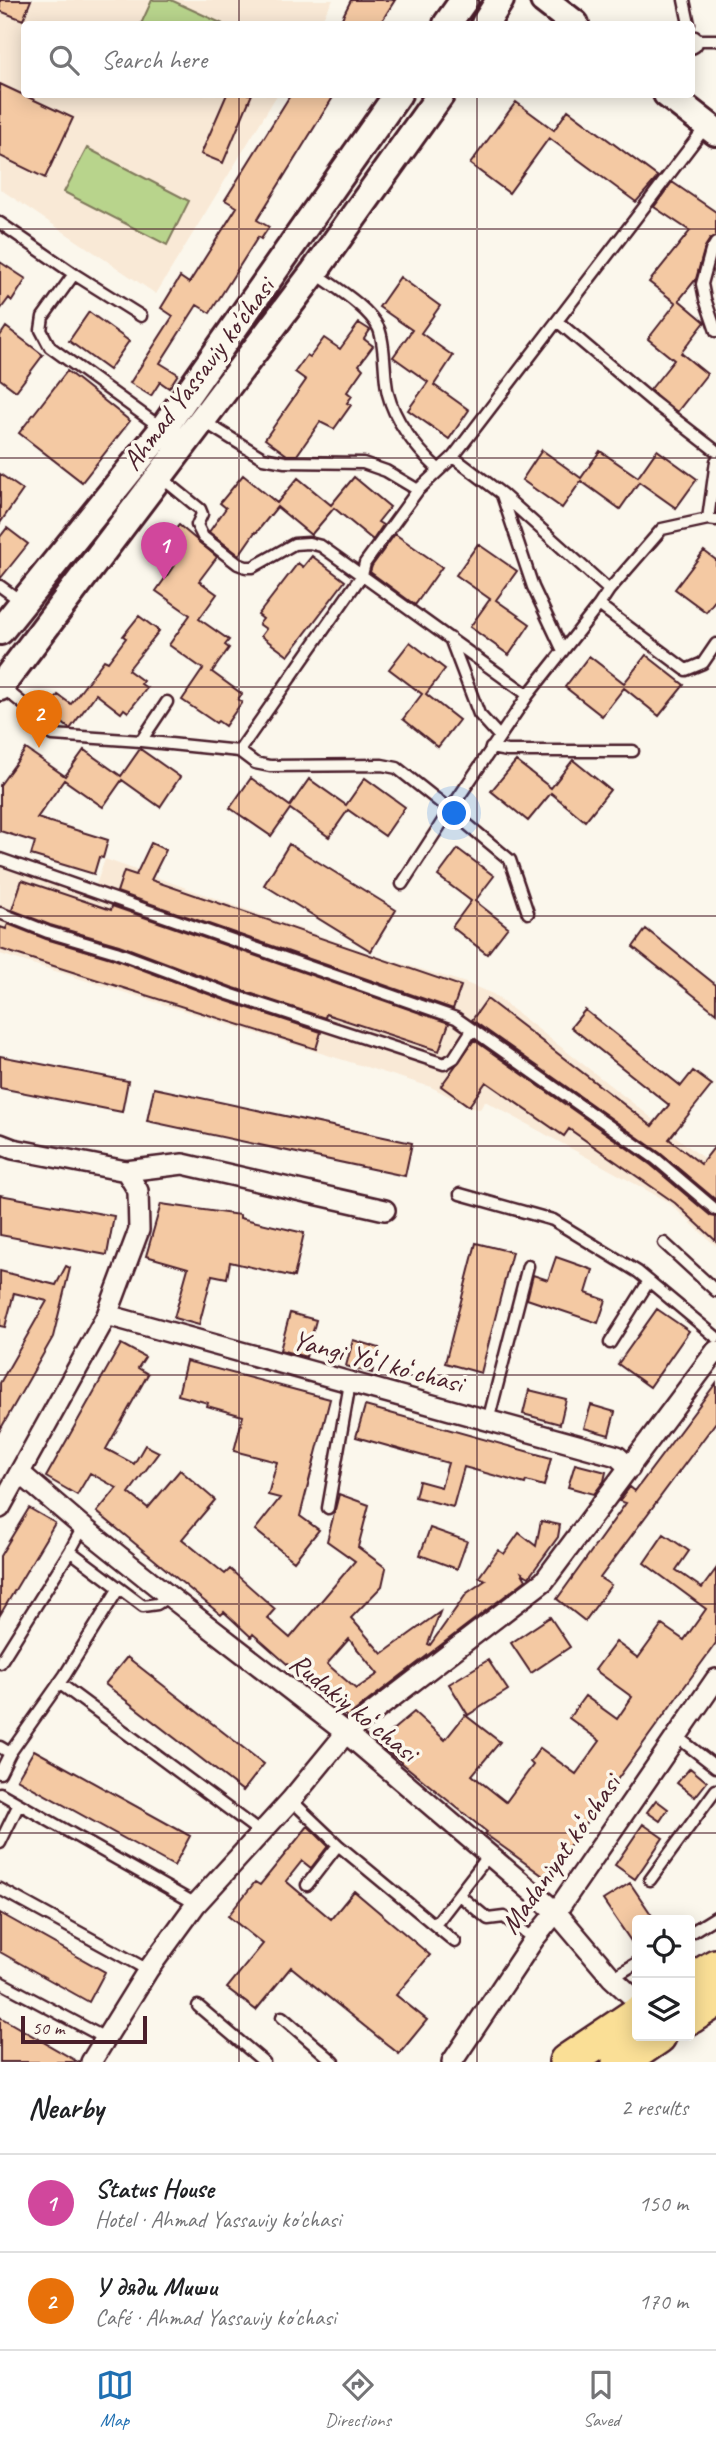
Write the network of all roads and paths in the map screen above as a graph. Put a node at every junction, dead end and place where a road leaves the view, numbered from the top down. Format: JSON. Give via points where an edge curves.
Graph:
{"nodes":[{"id":1,"x":464,"y":0,"type":"edge"},
{"id":2,"x":500,"y":0,"type":"edge"},
{"id":3,"x":544,"y":0,"type":"edge"},
{"id":4,"x":684,"y":0,"type":"edge"},
{"id":5,"x":449,"y":21,"type":"edge"},
{"id":6,"x":487,"y":21,"type":"edge"},
{"id":7,"x":571,"y":21,"type":"edge"},
{"id":8,"x":688,"y":21,"type":"edge"},
{"id":9,"x":695,"y":37,"type":"edge"},
{"id":10,"x":716,"y":40,"type":"edge"},
{"id":11,"x":395,"y":98,"type":"edge"},
{"id":12,"x":438,"y":98,"type":"edge"},
{"id":13,"x":672,"y":98,"type":"edge"},
{"id":14,"x":712,"y":128,"type":"edge"},
{"id":15,"x":0,"y":223,"type":"edge"},
{"id":16,"x":716,"y":243,"type":"edge"},
{"id":17,"x":314,"y":272,"type":"junction"},
{"id":18,"x":74,"y":274,"type":"junction"},
{"id":19,"x":141,"y":316,"type":"dead end"},
{"id":20,"x":557,"y":321,"type":"junction"},
{"id":21,"x":716,"y":331,"type":"edge"},
{"id":22,"x":203,"y":421,"type":"junction"},
{"id":23,"x":163,"y":429,"type":"junction"},
{"id":24,"x":716,"y":451,"type":"edge"},
{"id":25,"x":453,"y":457,"type":"junction"},
{"id":26,"x":716,"y":461,"type":"edge"},
{"id":27,"x":439,"y":470,"type":"junction"},
{"id":28,"x":160,"y":477,"type":"junction"},
{"id":29,"x":418,"y":491,"type":"junction"},
{"id":30,"x":502,"y":494,"type":"junction"},
{"id":31,"x":712,"y":520,"type":"edge"},
{"id":32,"x":362,"y":575,"type":"junction"},
{"id":33,"x":0,"y":586,"type":"edge"},
{"id":34,"x":609,"y":590,"type":"junction"},
{"id":35,"x":23,"y":603,"type":"junction"},
{"id":36,"x":599,"y":605,"type":"junction"},
{"id":37,"x":0,"y":631,"type":"edge"},
{"id":38,"x":449,"y":638,"type":"junction"},
{"id":39,"x":716,"y":645,"type":"edge"},
{"id":40,"x":563,"y":650,"type":"junction"},
{"id":41,"x":0,"y":687,"type":"edge"},
{"id":42,"x":528,"y":695,"type":"junction"},
{"id":43,"x":167,"y":702,"type":"dead end"},
{"id":44,"x":499,"y":736,"type":"junction"},
{"id":45,"x":141,"y":741,"type":"junction"},
{"id":46,"x":491,"y":748,"type":"junction"},
{"id":47,"x":239,"y":751,"type":"junction"},
{"id":48,"x":633,"y":751,"type":"dead end"},
{"id":49,"x":450,"y":810,"type":"junction"},
{"id":50,"x":0,"y":859,"type":"edge"},
{"id":51,"x":401,"y":884,"type":"dead end"},
{"id":52,"x":0,"y":913,"type":"edge"},
{"id":53,"x":528,"y":913,"type":"dead end"},
{"id":54,"x":472,"y":1030,"type":"junction"},
{"id":55,"x":0,"y":1143,"type":"edge"},
{"id":56,"x":126,"y":1171,"type":"junction"},
{"id":57,"x":460,"y":1194,"type":"dead end"},
{"id":58,"x":385,"y":1210,"type":"dead end"},
{"id":59,"x":716,"y":1210,"type":"edge"},
{"id":60,"x":664,"y":1243,"type":"dead end"},
{"id":61,"x":528,"y":1266,"type":"dead end"},
{"id":62,"x":649,"y":1281,"type":"junction"},
{"id":63,"x":716,"y":1291,"type":"edge"},
{"id":64,"x":107,"y":1315,"type":"junction"},
{"id":65,"x":716,"y":1337,"type":"edge"},
{"id":66,"x":610,"y":1343,"type":"dead end"},
{"id":67,"x":716,"y":1351,"type":"edge"},
{"id":68,"x":350,"y":1383,"type":"junction"},
{"id":69,"x":488,"y":1421,"type":"junction"},
{"id":70,"x":630,"y":1468,"type":"junction"},
{"id":71,"x":20,"y":1473,"type":"junction"},
{"id":72,"x":0,"y":1508,"type":"edge"},
{"id":73,"x":328,"y":1508,"type":"dead end"},
{"id":74,"x":83,"y":1527,"type":"junction"},
{"id":75,"x":70,"y":1552,"type":"junction"},
{"id":76,"x":119,"y":1588,"type":"junction"},
{"id":77,"x":169,"y":1596,"type":"junction"},
{"id":78,"x":0,"y":1664,"type":"edge"},
{"id":79,"x":716,"y":1679,"type":"edge"},
{"id":80,"x":59,"y":1683,"type":"junction"},
{"id":81,"x":346,"y":1733,"type":"junction"},
{"id":82,"x":676,"y":1736,"type":"junction"},
{"id":83,"x":0,"y":1746,"type":"edge"},
{"id":84,"x":10,"y":1753,"type":"junction"},
{"id":85,"x":716,"y":1768,"type":"edge"},
{"id":86,"x":0,"y":1773,"type":"edge"},
{"id":87,"x":716,"y":1790,"type":"edge"},
{"id":88,"x":0,"y":1793,"type":"edge"},
{"id":89,"x":291,"y":1800,"type":"junction"},
{"id":90,"x":19,"y":1804,"type":"junction"},
{"id":91,"x":261,"y":1833,"type":"junction"},
{"id":92,"x":0,"y":1843,"type":"edge"},
{"id":93,"x":338,"y":1845,"type":"junction"},
{"id":94,"x":489,"y":1855,"type":"junction"},
{"id":95,"x":650,"y":1880,"type":"dead end"},
{"id":96,"x":307,"y":1885,"type":"dead end"},
{"id":97,"x":0,"y":1889,"type":"edge"},
{"id":98,"x":459,"y":1895,"type":"junction"},
{"id":99,"x":196,"y":1904,"type":"junction"},
{"id":100,"x":556,"y":1912,"type":"junction"},
{"id":101,"x":716,"y":1917,"type":"edge"},
{"id":102,"x":435,"y":1925,"type":"junction"},
{"id":103,"x":695,"y":1930,"type":"edge"},
{"id":104,"x":534,"y":1938,"type":"junction"},
{"id":105,"x":455,"y":1941,"type":"dead end"},
{"id":106,"x":632,"y":1966,"type":"edge"},
{"id":107,"x":716,"y":1967,"type":"edge"},
{"id":108,"x":148,"y":1970,"type":"junction"},
{"id":109,"x":612,"y":1978,"type":"junction"},
{"id":110,"x":695,"y":1980,"type":"edge"},
{"id":111,"x":0,"y":1982,"type":"edge"},
{"id":112,"x":632,"y":1996,"type":"edge"},
{"id":113,"x":716,"y":1999,"type":"edge"},
{"id":114,"x":198,"y":2006,"type":"dead end"},
{"id":115,"x":695,"y":2013,"type":"edge"},
{"id":116,"x":282,"y":2017,"type":"dead end"},
{"id":117,"x":632,"y":2018,"type":"edge"},
{"id":118,"x":105,"y":2038,"type":"junction"},
{"id":119,"x":651,"y":2041,"type":"edge"},
{"id":120,"x":91,"y":2062,"type":"edge"},
{"id":121,"x":264,"y":2062,"type":"edge"},
{"id":122,"x":334,"y":2062,"type":"edge"},
{"id":123,"x":452,"y":2062,"type":"edge"},
{"id":124,"x":567,"y":2062,"type":"edge"},
{"id":125,"x":620,"y":2062,"type":"edge"}],
"edges":[{"from":1,"to":5,"type":"main road"},
{"from":2,"to":6,"type":"main road"},
{"from":3,"to":7,"type":"main road"},
{"from":4,"to":8,"type":"lane"},
{"from":9,"to":10,"type":"lane"},
{"from":11,"to":23,"type":"main road","name":"Ahmad Yassaviy ko'chasi"},
{"from":12,"to":17,"type":"main road","name":"Ahmad Yassaviy ko'chasi"},
{"from":13,"to":14,"type":"main road"},
{"from":14,"to":20,"type":"lane"},
{"from":15,"to":18,"type":"lane"},
{"from":16,"to":21,"type":"lane","via":[[702,284]]},
{"from":17,"to":22,"type":"main road","name":"Ahmad Yassaviy ko'chasi"},
{"from":17,"to":27,"type":"lane","via":[[367,313],[379,330],[388,395],[401,422]]},
{"from":18,"to":19,"type":"lane"},
{"from":18,"to":23,"type":"lane","via":[[43,317],[41,330],[50,347]]},
{"from":20,"to":24,"type":"lane"},
{"from":20,"to":25,"type":"lane"},
{"from":22,"to":28,"type":"main road","name":"Ahmad Yassaviy ko'chasi"},
{"from":22,"to":29,"type":"lane","via":[[262,458],[363,463]]},
{"from":23,"to":35,"type":"main road","name":"Ahmad Yassaviy ko'chasi"},
{"from":25,"to":27,"type":"lane"},
{"from":25,"to":30,"type":"lane"},
{"from":26,"to":31,"type":"lane"},
{"from":27,"to":29,"type":"lane"},
{"from":28,"to":32,"type":"lane","via":[[200,509],[197,525],[203,537],[238,564],[253,567],[294,544],[309,543]]},
{"from":28,"to":41,"type":"main road","name":"Ahmad Yassaviy ko'chasi"},
{"from":29,"to":32,"type":"lane","via":[[365,563]]},
{"from":30,"to":34,"type":"lane"},
{"from":30,"to":40,"type":"lane","via":[[533,587]]},
{"from":31,"to":34,"type":"lane","via":[[662,529]]},
{"from":32,"to":38,"type":"lane"},
{"from":32,"to":47,"type":"lane"},
{"from":33,"to":35,"type":"lane"},
{"from":34,"to":36,"type":"lane"},
{"from":35,"to":37,"type":"main road","name":"Ahmad Yassaviy ko'chasi"},
{"from":36,"to":39,"type":"lane","via":[[686,670],[703,663]]},
{"from":36,"to":40,"type":"lane"},
{"from":38,"to":42,"type":"lane"},
{"from":38,"to":44,"type":"lane","via":[[479,714]]},
{"from":40,"to":42,"type":"lane"},
{"from":41,"to":45,"type":"lane","via":[[52,735]]},
{"from":42,"to":44,"type":"lane"},
{"from":43,"to":45,"type":"lane"},
{"from":44,"to":46,"type":"lane"},
{"from":45,"to":47,"type":"lane"},
{"from":46,"to":48,"type":"lane"},
{"from":46,"to":49,"type":"lane"},
{"from":47,"to":49,"type":"lane","via":[[255,764],[270,766],[397,768]]},
{"from":49,"to":51,"type":"lane"},
{"from":49,"to":53,"type":"lane","via":[[510,860]]},
{"from":50,"to":54,"type":"lane","via":[[456,1018]]},
{"from":52,"to":54,"type":"lane","via":[[444,1064],[454,1058]]},
{"from":54,"to":59,"type":"lane","via":[[656,1159]]},
{"from":55,"to":56,"type":"street"},
{"from":56,"to":58,"type":"street","via":[[183,1164]]},
{"from":56,"to":64,"type":"street","via":[[138,1191],[139,1230]]},
{"from":57,"to":62,"type":"lane","via":[[553,1220]]},
{"from":60,"to":63,"type":"lane"},
{"from":61,"to":69,"type":"lane"},
{"from":62,"to":65,"type":"lane"},
{"from":62,"to":66,"type":"lane"},
{"from":64,"to":68,"type":"street","name":"Yangi Yoʻl koʻchasi"},
{"from":64,"to":71,"type":"street"},
{"from":67,"to":70,"type":"street"},
{"from":68,"to":69,"type":"street","name":"Yangi Yoʻl koʻchasi"},
{"from":68,"to":73,"type":"lane"},
{"from":69,"to":70,"type":"street","name":"Yangi Yoʻl koʻchasi","via":[[617,1456]]},
{"from":70,"to":81,"type":"street","via":[[544,1581]]},
{"from":71,"to":72,"type":"street"},
{"from":71,"to":74,"type":"street","name":"Rudakiy koʻchasi"},
{"from":74,"to":75,"type":"lane"},
{"from":74,"to":77,"type":"street","name":"Rudakiy koʻchasi"},
{"from":75,"to":76,"type":"lane"},
{"from":75,"to":78,"type":"lane"},
{"from":76,"to":77,"type":"lane","via":[[143,1606]]},
{"from":76,"to":80,"type":"lane"},
{"from":77,"to":81,"type":"street","name":"Rudakiy koʻchasi"},
{"from":79,"to":82,"type":"street","name":"Madaniyat koʻchasi"},
{"from":80,"to":84,"type":"lane"},
{"from":80,"to":91,"type":"lane"},
{"from":81,"to":89,"type":"street"},
{"from":81,"to":94,"type":"street","name":"Rudakiy koʻchasi"},
{"from":82,"to":85,"type":"lane"},
{"from":82,"to":100,"type":"street","name":"Madaniyat koʻchasi"},
{"from":83,"to":84,"type":"lane"},
{"from":84,"to":86,"type":"lane"},
{"from":87,"to":95,"type":"lane"},
{"from":88,"to":90,"type":"lane"},
{"from":89,"to":91,"type":"street"},
{"from":89,"to":93,"type":"lane"},
{"from":90,"to":92,"type":"lane"},
{"from":90,"to":99,"type":"lane"},
{"from":91,"to":99,"type":"street"},
{"from":93,"to":96,"type":"lane"},
{"from":93,"to":102,"type":"lane"},
{"from":94,"to":98,"type":"lane"},
{"from":94,"to":100,"type":"street","name":"Rudakiy koʻchasi"},
{"from":97,"to":108,"type":"lane"},
{"from":98,"to":102,"type":"lane"},
{"from":98,"to":104,"type":"lane","via":[[488,1919],[504,1917]]},
{"from":99,"to":108,"type":"street"},
{"from":100,"to":104,"type":"street","name":"Madaniyat koʻchasi"},
{"from":100,"to":109,"type":"street","name":"Rudakiy koʻchasi"},
{"from":101,"to":103,"type":"lane"},
{"from":102,"to":105,"type":"lane"},
{"from":104,"to":123,"type":"street","name":"Madaniyat koʻchasi"},
{"from":106,"to":109,"type":"lane"},
{"from":107,"to":110,"type":"highway"},
{"from":108,"to":118,"type":"street"},
{"from":109,"to":112,"type":"street","name":"Rudakiy koʻchasi"},
{"from":111,"to":118,"type":"lane"},
{"from":113,"to":115,"type":"highway"},
{"from":114,"to":121,"type":"lane"},
{"from":116,"to":122,"type":"lane"},
{"from":117,"to":124,"type":"highway"},
{"from":118,"to":120,"type":"street"},
{"from":119,"to":125,"type":"highway"}]}
